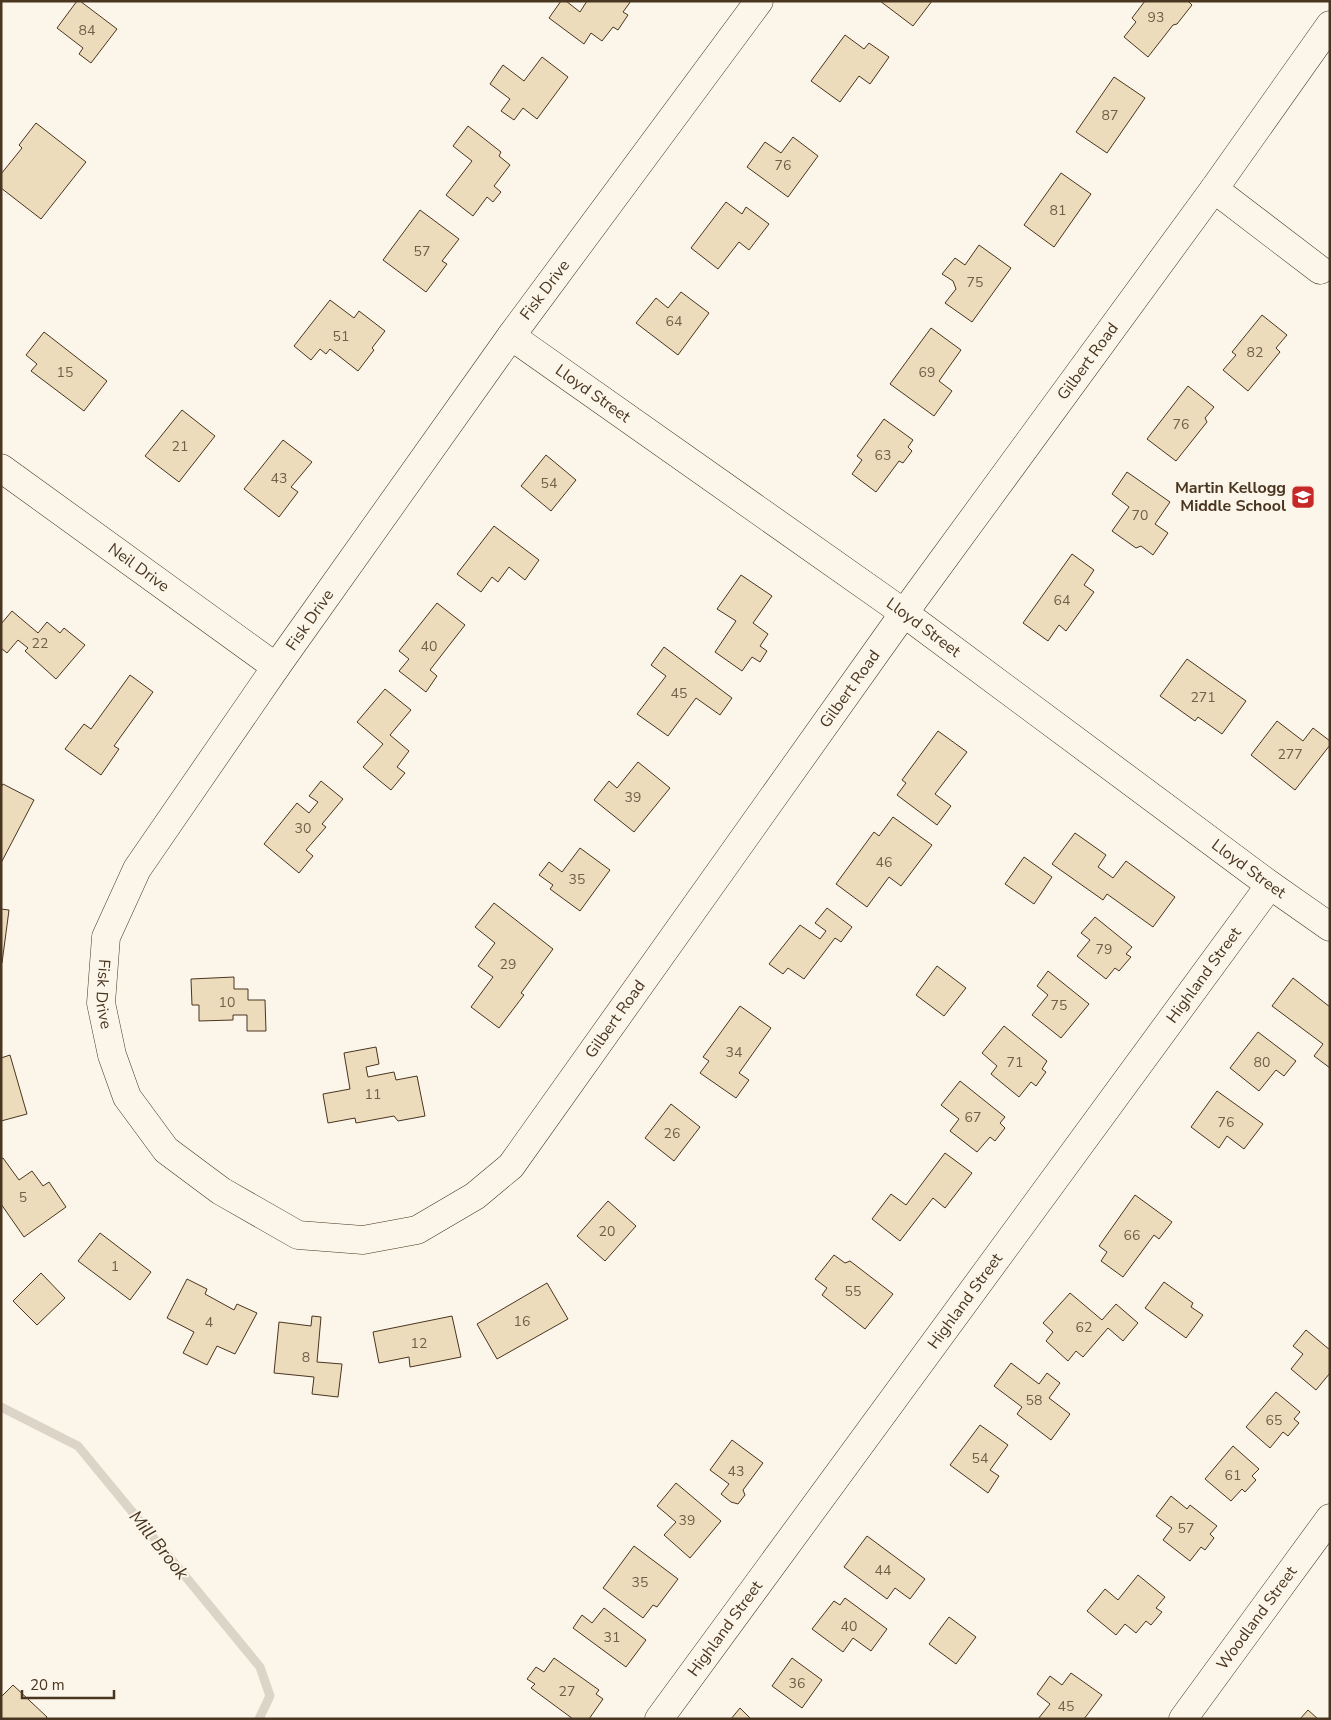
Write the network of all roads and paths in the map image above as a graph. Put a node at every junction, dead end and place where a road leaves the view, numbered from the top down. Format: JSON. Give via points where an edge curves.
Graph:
{"nodes":[{"id":1,"x":760,"y":1,"type":"edge"},
{"id":2,"x":1330,"y":25,"type":"edge"},
{"id":3,"x":1214,"y":189,"type":"junction"},
{"id":4,"x":1320,"y":270,"type":"dead end"},
{"id":5,"x":511,"y":336,"type":"junction"},
{"id":6,"x":1,"y":468,"type":"edge"},
{"id":7,"x":904,"y":613,"type":"junction"},
{"id":8,"x":276,"y":667,"type":"junction"},
{"id":9,"x":1270,"y":885,"type":"junction"},
{"id":10,"x":1330,"y":927,"type":"edge"},
{"id":11,"x":298,"y":1235,"type":"joint"},
{"id":12,"x":1330,"y":1518,"type":"edge"},
{"id":13,"x":659,"y":1719,"type":"edge"},
{"id":14,"x":1184,"y":1719,"type":"edge"}],
"edges":[{"from":1,"to":5,"type":"street","name":"Fisk Drive"},
{"from":2,"to":3,"type":"street","name":"Gilbert Road"},
{"from":3,"to":4,"type":"street"},
{"from":3,"to":7,"type":"street","name":"Gilbert Road"},
{"from":5,"to":7,"type":"street","name":"Lloyd Street"},
{"from":5,"to":8,"type":"street","name":"Fisk Drive"},
{"from":6,"to":8,"type":"street","name":"Neil Drive"},
{"from":7,"to":9,"type":"street","name":"Lloyd Street"},
{"from":7,"to":11,"type":"street","name":"Gilbert Road","via":[[511,1166],[475,1196],[417,1230],[363,1240]]},
{"from":8,"to":11,"type":"street","name":"Fisk Drive","via":[[137,869],[106,937],[101,1003],[112,1055],[127,1097],[166,1150],[221,1191]]},
{"from":9,"to":10,"type":"street","name":"Lloyd Street"},
{"from":9,"to":13,"type":"street","name":"Highland Street"},
{"from":12,"to":14,"type":"street","name":"Woodland Street"}]}
